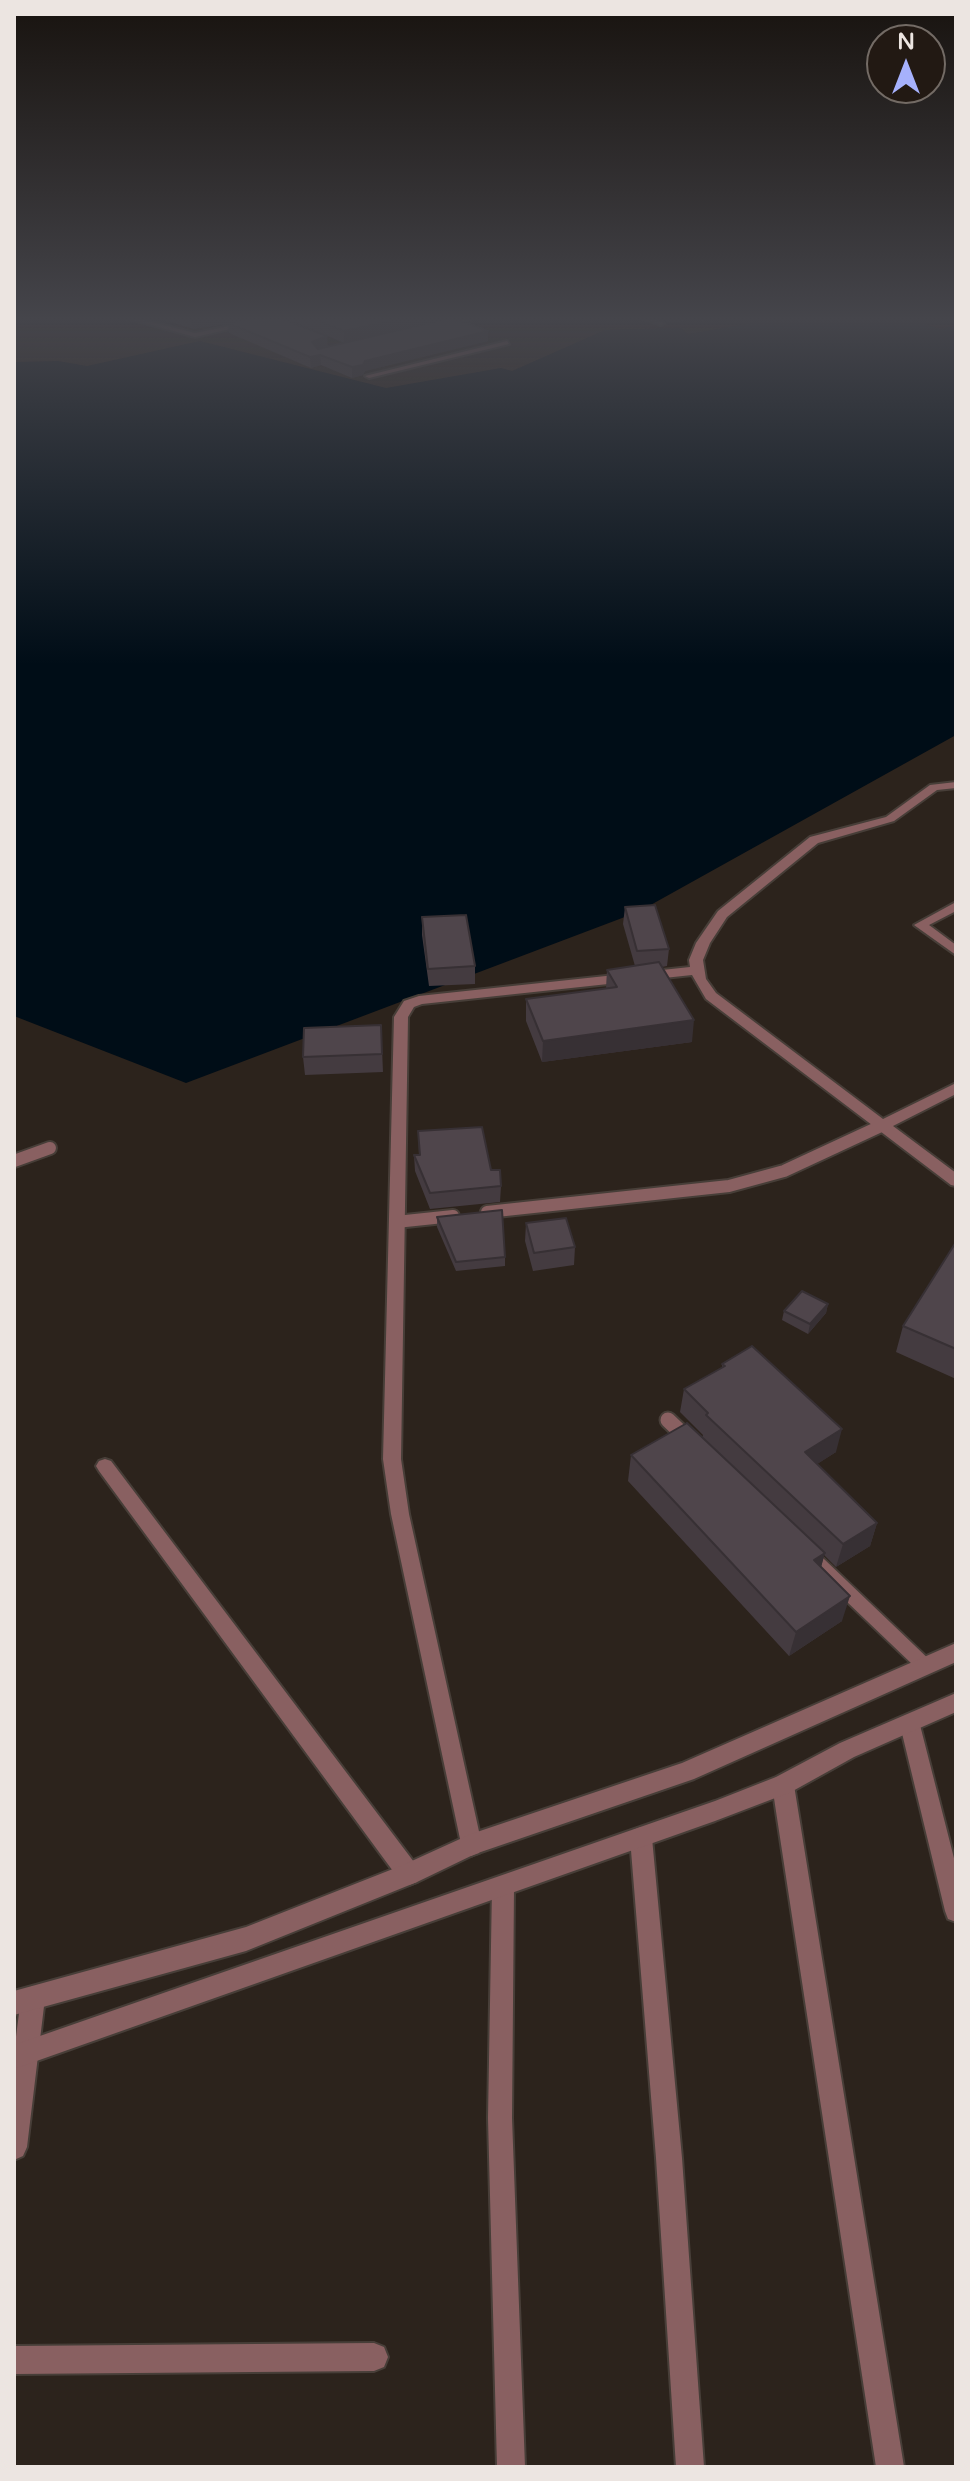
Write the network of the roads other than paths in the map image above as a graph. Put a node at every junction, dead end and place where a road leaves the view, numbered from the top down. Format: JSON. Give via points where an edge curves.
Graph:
{"nodes":[{"id":1,"x":956,"y":785,"type":"edge"},
{"id":2,"x":954,"y":911,"type":"edge"},
{"id":3,"x":956,"y":951,"type":"edge"},
{"id":4,"x":698,"y":970,"type":"junction"},
{"id":5,"x":956,"y":1088,"type":"edge"},
{"id":6,"x":883,"y":1125,"type":"junction"},
{"id":7,"x":50,"y":1148,"type":"dead end"},
{"id":8,"x":14,"y":1161,"type":"edge"},
{"id":9,"x":956,"y":1181,"type":"edge"},
{"id":10,"x":476,"y":1214,"type":"edge"},
{"id":11,"x":460,"y":1215,"type":"edge"},
{"id":12,"x":396,"y":1222,"type":"junction"},
{"id":13,"x":668,"y":1420,"type":"dead end"},
{"id":14,"x":702,"y":1452,"type":"edge"},
{"id":15,"x":105,"y":1466,"type":"dead end"},
{"id":16,"x":803,"y":1550,"type":"edge"},
{"id":17,"x":956,"y":1652,"type":"edge"},
{"id":18,"x":924,"y":1665,"type":"junction"},
{"id":19,"x":956,"y":1702,"type":"edge"},
{"id":20,"x":910,"y":1725,"type":"junction"},
{"id":21,"x":783,"y":1785,"type":"junction"},
{"id":22,"x":641,"y":1838,"type":"junction"},
{"id":23,"x":471,"y":1845,"type":"junction"},
{"id":24,"x":409,"y":1874,"type":"junction"},
{"id":25,"x":503,"y":1888,"type":"junction"},
{"id":26,"x":956,"y":1911,"type":"edge"},
{"id":27,"x":23,"y":2000,"type":"edge"},
{"id":28,"x":20,"y":2055,"type":"edge"},
{"id":29,"x":14,"y":2147,"type":"edge"},
{"id":30,"x":374,"y":2357,"type":"dead end"},
{"id":31,"x":14,"y":2360,"type":"edge"},
{"id":32,"x":511,"y":2467,"type":"edge"},
{"id":33,"x":690,"y":2467,"type":"edge"},
{"id":34,"x":890,"y":2467,"type":"edge"}],
"edges":[{"from":1,"to":4,"type":"street","via":[[938,785],[890,819],[814,840],[722,914],[703,943]]},
{"from":2,"to":3,"type":"street","via":[[920,925]]},
{"from":4,"to":6,"type":"street","via":[[711,996]]},
{"from":4,"to":12,"type":"street","via":[[409,1004],[399,1024]]},
{"from":5,"to":6,"type":"street"},
{"from":6,"to":9,"type":"street"},
{"from":6,"to":10,"type":"lane","via":[[784,1171],[729,1186]]},
{"from":7,"to":8,"type":"lane"},
{"from":11,"to":12,"type":"lane"},
{"from":12,"to":23,"type":"street","via":[[392,1459]]},
{"from":13,"to":14,"type":"lane"},
{"from":15,"to":24,"type":"street"},
{"from":16,"to":18,"type":"lane"},
{"from":17,"to":18,"type":"street"},
{"from":18,"to":23,"type":"street","via":[[686,1772]]},
{"from":19,"to":20,"type":"street"},
{"from":20,"to":21,"type":"street","via":[[847,1750]]},
{"from":20,"to":26,"type":"street"},
{"from":21,"to":22,"type":"street"},
{"from":21,"to":34,"type":"street"},
{"from":22,"to":25,"type":"street"},
{"from":22,"to":33,"type":"street"},
{"from":23,"to":24,"type":"street"},
{"from":24,"to":27,"type":"street","via":[[246,1939]]},
{"from":25,"to":28,"type":"street"},
{"from":25,"to":32,"type":"street","via":[[500,2118]]},
{"from":27,"to":28,"type":"street"},
{"from":28,"to":29,"type":"street"},
{"from":30,"to":31,"type":"street"}]}
